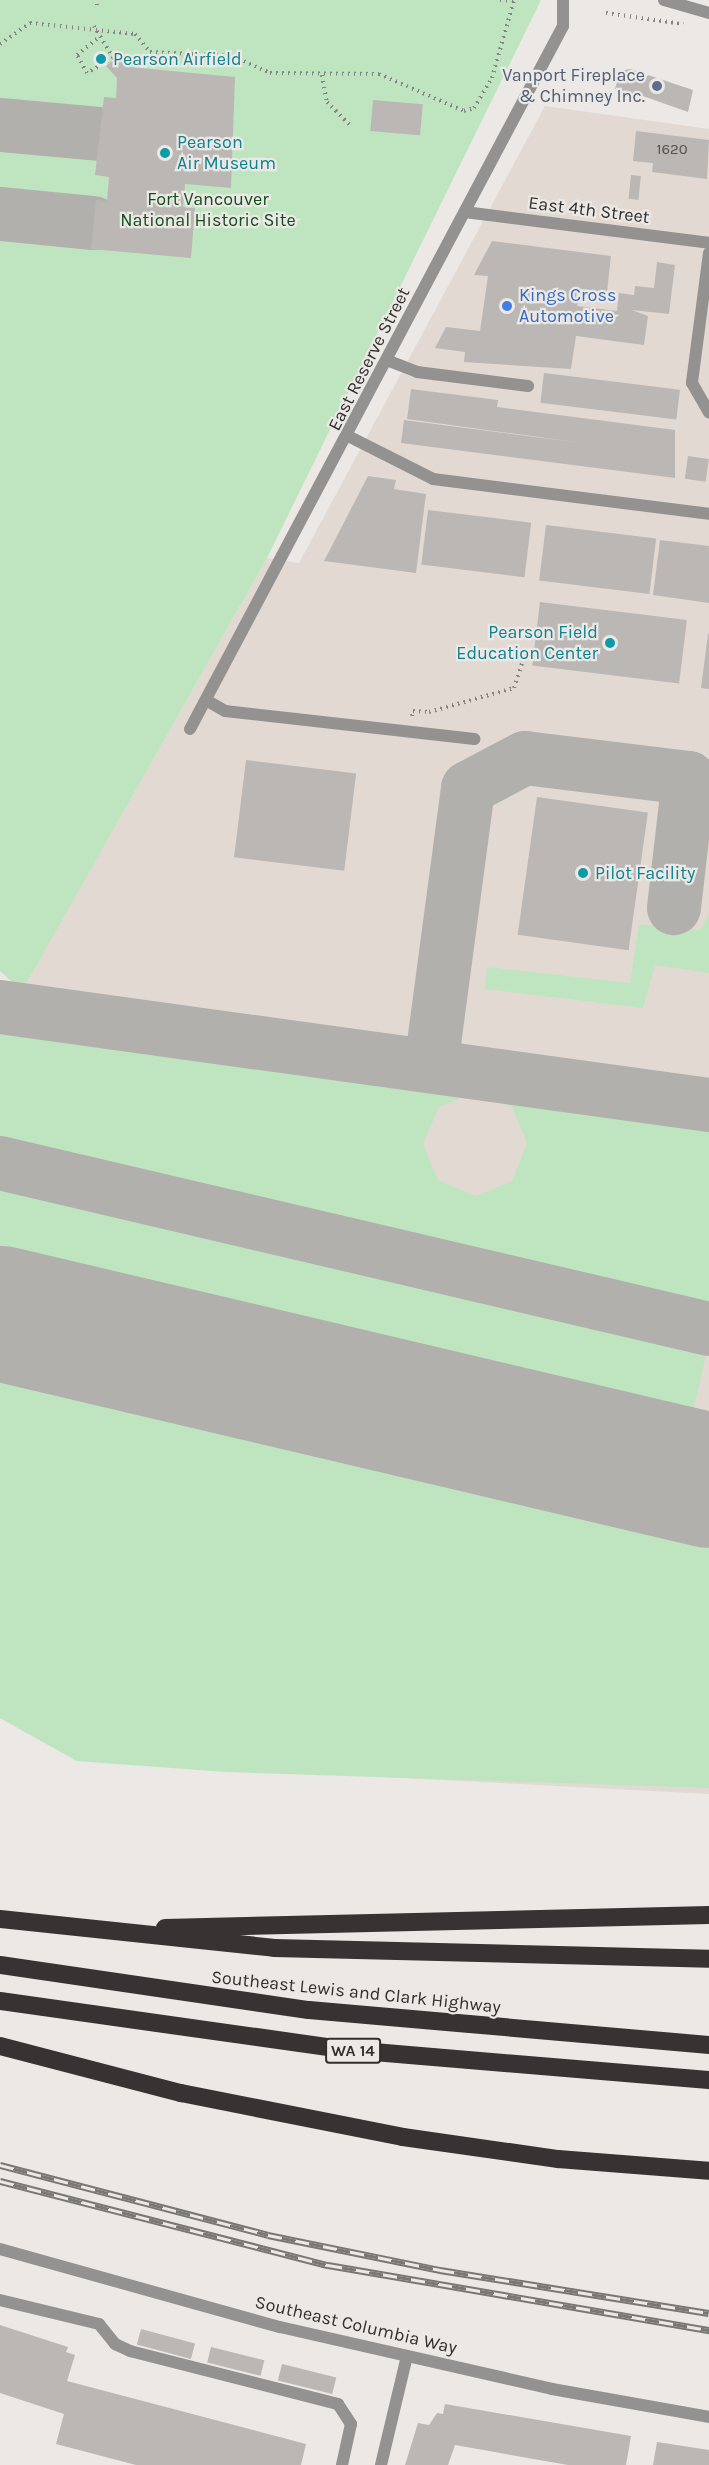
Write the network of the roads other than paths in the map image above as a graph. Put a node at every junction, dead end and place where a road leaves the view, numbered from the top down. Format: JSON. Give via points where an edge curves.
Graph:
{"nodes":[{"id":1,"x":563,"y":0,"type":"edge"},
{"id":2,"x":664,"y":0,"type":"edge"},
{"id":3,"x":709,"y":13,"type":"edge"},
{"id":4,"x":465,"y":212,"type":"junction"},
{"id":5,"x":709,"y":243,"type":"edge"},
{"id":6,"x":709,"y":253,"type":"edge"},
{"id":7,"x":388,"y":362,"type":"junction"},
{"id":8,"x":528,"y":386,"type":"dead end"},
{"id":9,"x":709,"y":412,"type":"edge"},
{"id":10,"x":350,"y":436,"type":"junction"},
{"id":11,"x":709,"y":514,"type":"edge"},
{"id":12,"x":206,"y":700,"type":"junction"},
{"id":13,"x":190,"y":729,"type":"dead end"},
{"id":14,"x":474,"y":739,"type":"dead end"},
{"id":15,"x":709,"y":1915,"type":"edge"},
{"id":16,"x":0,"y":1919,"type":"edge"},
{"id":17,"x":50,"y":1925,"type":"junction"},
{"id":18,"x":709,"y":1959,"type":"edge"},
{"id":19,"x":0,"y":1965,"type":"edge"},
{"id":20,"x":0,"y":2001,"type":"edge"},
{"id":21,"x":709,"y":2044,"type":"edge"},
{"id":22,"x":0,"y":2046,"type":"edge"},
{"id":23,"x":709,"y":2080,"type":"edge"},
{"id":24,"x":709,"y":2171,"type":"edge"},
{"id":25,"x":0,"y":2249,"type":"edge"},
{"id":26,"x":0,"y":2300,"type":"edge"},
{"id":27,"x":407,"y":2356,"type":"junction"},
{"id":28,"x":709,"y":2417,"type":"edge"},
{"id":29,"x":342,"y":2465,"type":"edge"},
{"id":30,"x":381,"y":2465,"type":"edge"}],
"edges":[{"from":1,"to":4,"type":"street","name":"East Reserve Street","via":[[562,26]]},
{"from":2,"to":3,"type":"street"},
{"from":4,"to":5,"type":"street","name":"East 4th Street"},
{"from":4,"to":7,"type":"street","name":"East Reserve Street"},
{"from":6,"to":9,"type":"street","via":[[692,383]]},
{"from":7,"to":8,"type":"street","via":[[417,372]]},
{"from":7,"to":10,"type":"street","name":"East Reserve Street"},
{"from":10,"to":11,"type":"street","via":[[433,479]]},
{"from":10,"to":12,"type":"street","name":"East Reserve Street"},
{"from":12,"to":13,"type":"street","name":"East Reserve Street"},
{"from":12,"to":14,"type":"street","via":[[225,711]]},
{"from":15,"to":17,"type":"highway","via":[[210,1929]]},
{"from":16,"to":17,"type":"highway"},
{"from":17,"to":18,"type":"highway","via":[[274,1948]]},
{"from":19,"to":21,"type":"highway","name":"Southeast Lewis and Clark Highway","number":"WA 14","via":[[309,2010]]},
{"from":20,"to":23,"type":"highway","number":"WA 14","via":[[350,2050]]},
{"from":22,"to":24,"type":"highway","via":[[181,2093],[403,2137],[558,2159]]},
{"from":25,"to":27,"type":"street","name":"Southeast Columbia Way","via":[[168,2298]]},
{"from":26,"to":29,"type":"street","via":[[92,2322],[130,2351],[338,2404],[351,2424]]},
{"from":27,"to":28,"type":"street","name":"Southeast Columbia Way"},
{"from":27,"to":30,"type":"street"}]}
